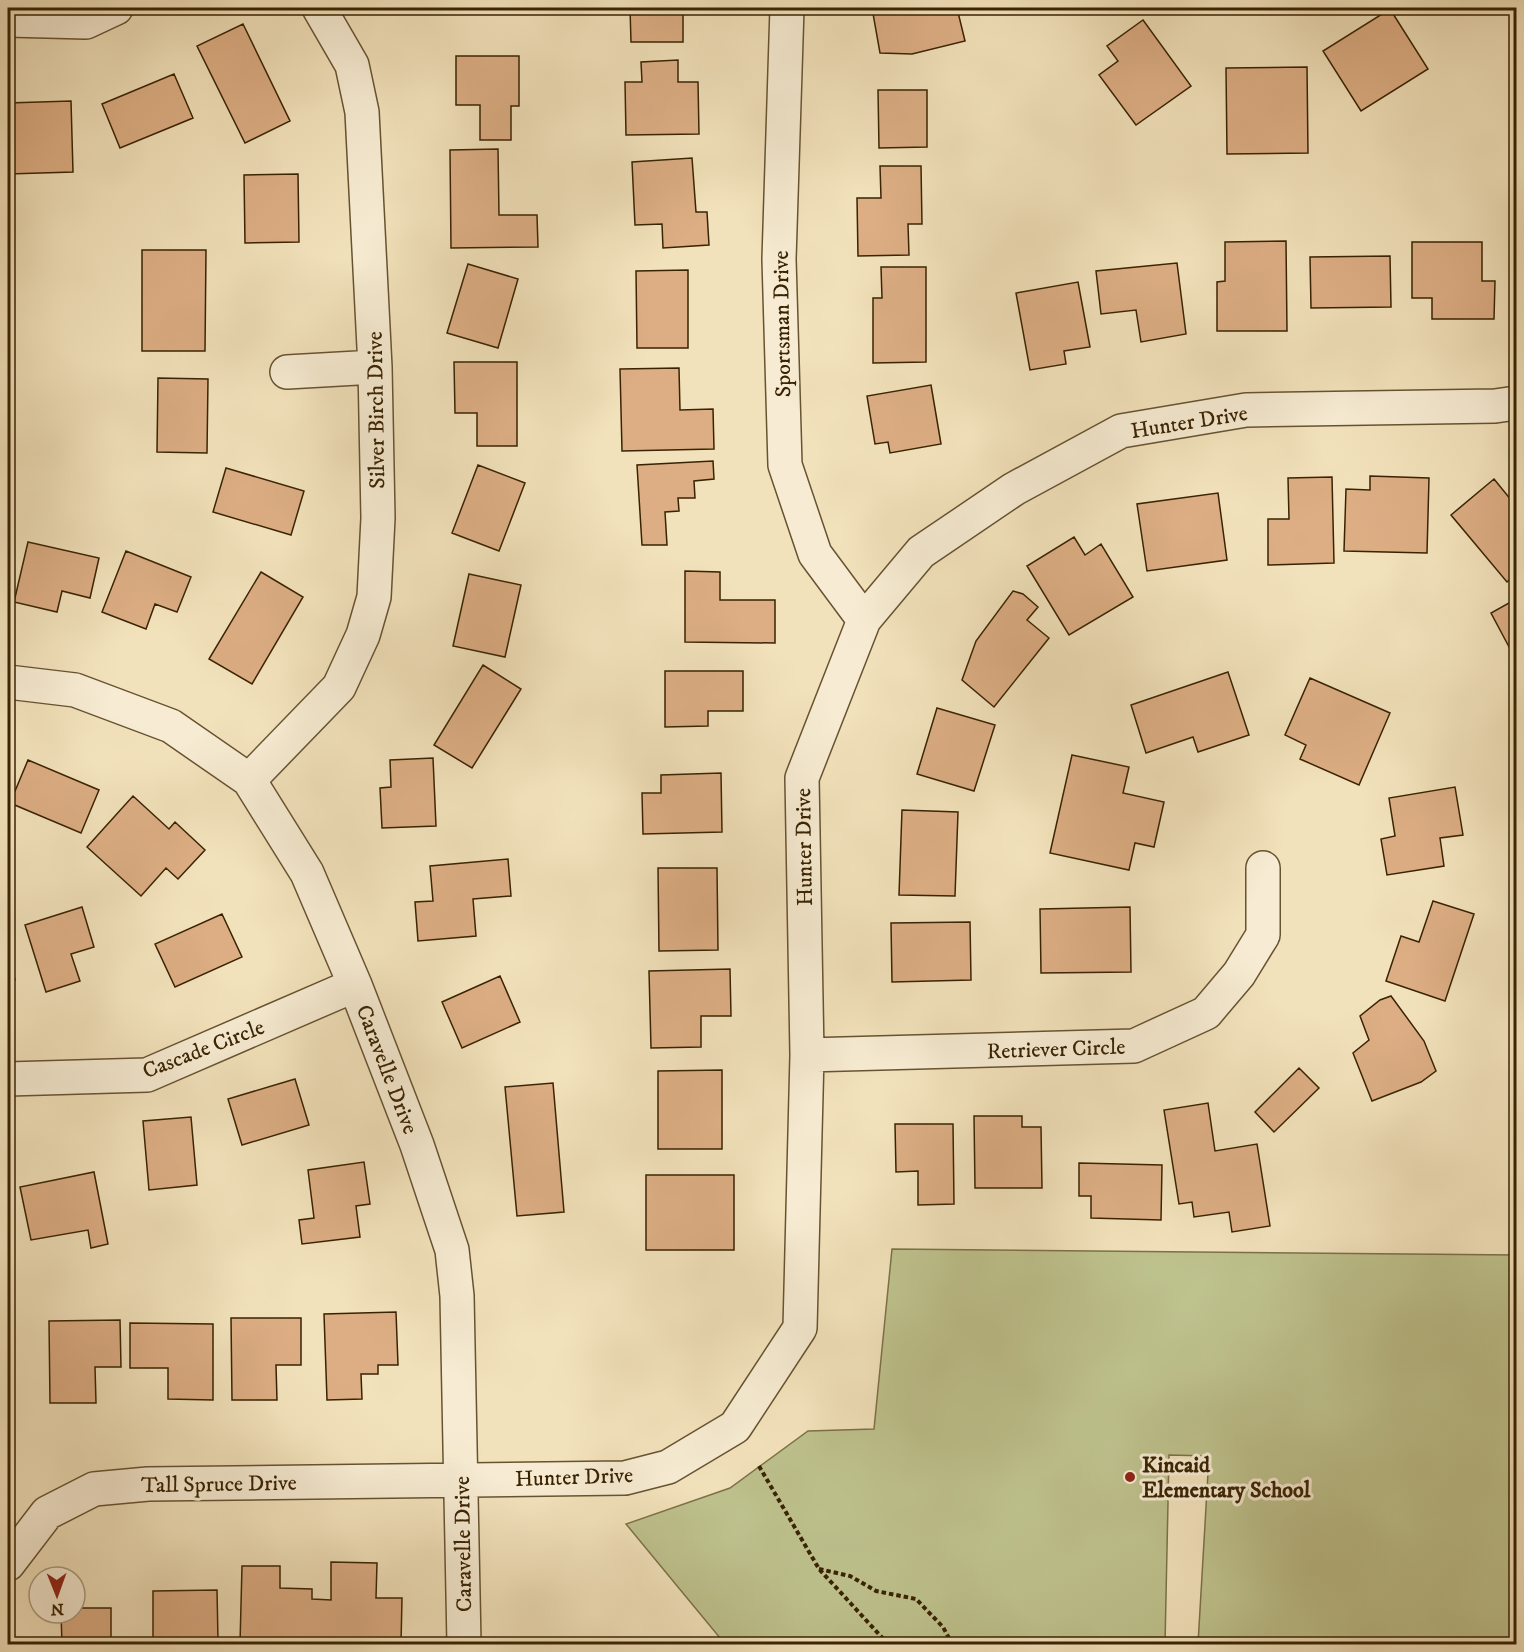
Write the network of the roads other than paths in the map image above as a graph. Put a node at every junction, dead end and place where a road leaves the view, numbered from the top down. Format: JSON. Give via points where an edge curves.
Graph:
{"nodes":[{"id":1,"x":116,"y":8,"type":"edge"},
{"id":2,"x":319,"y":8,"type":"edge"},
{"id":3,"x":787,"y":8,"type":"edge"},
{"id":4,"x":8,"y":21,"type":"edge"},
{"id":5,"x":375,"y":367,"type":"junction"},
{"id":6,"x":287,"y":372,"type":"dead end"},
{"id":7,"x":1516,"y":403,"type":"edge"},
{"id":8,"x":864,"y":620,"type":"junction"},
{"id":9,"x":8,"y":682,"type":"edge"},
{"id":10,"x":249,"y":780,"type":"junction"},
{"id":11,"x":1263,"y":868,"type":"dead end"},
{"id":12,"x":355,"y":985,"type":"junction"},
{"id":13,"x":807,"y":1054,"type":"junction"},
{"id":14,"x":8,"y":1079,"type":"edge"},
{"id":15,"x":461,"y":1479,"type":"junction"},
{"id":16,"x":8,"y":1564,"type":"edge"},
{"id":17,"x":464,"y":1644,"type":"edge"}],
"edges":[{"from":1,"to":4,"type":"street","via":[[86,22]]},
{"from":2,"to":5,"type":"street","name":"Silver Birch Drive","via":[[352,64],[362,112]]},
{"from":3,"to":8,"type":"street","name":"Sportsman Drive","via":[[779,258],[785,465],[815,554]]},
{"from":5,"to":6,"type":"street"},
{"from":5,"to":10,"type":"street","name":"Silver Birch Drive","via":[[378,518],[374,597],[363,635],[339,687]]},
{"from":7,"to":8,"type":"street","name":"Hunter Drive","via":[[1246,410],[1121,431],[1014,489],[921,552]]},
{"from":8,"to":13,"type":"street","name":"Hunter Drive","via":[[802,778]]},
{"from":9,"to":10,"type":"street","name":"Caravelle Drive","via":[[75,690],[171,726]]},
{"from":10,"to":12,"type":"street","name":"Caravelle Drive","via":[[307,873]]},
{"from":11,"to":13,"type":"street","name":"Retriever Circle","via":[[1263,935],[1239,974],[1206,1013],[1134,1046]]},
{"from":12,"to":14,"type":"street","name":"Cascade Circle","via":[[147,1075]]},
{"from":12,"to":15,"type":"street","name":"Caravelle Drive","via":[[417,1145],[452,1250],[457,1296]]},
{"from":13,"to":15,"type":"street","name":"Hunter Drive","via":[[800,1328],[735,1427],[668,1467],[626,1478]]},
{"from":15,"to":16,"type":"street","name":"Tall Spruce Drive","via":[[148,1484],[94,1489],[47,1513]]},
{"from":15,"to":17,"type":"street","name":"Caravelle Drive"}]}
